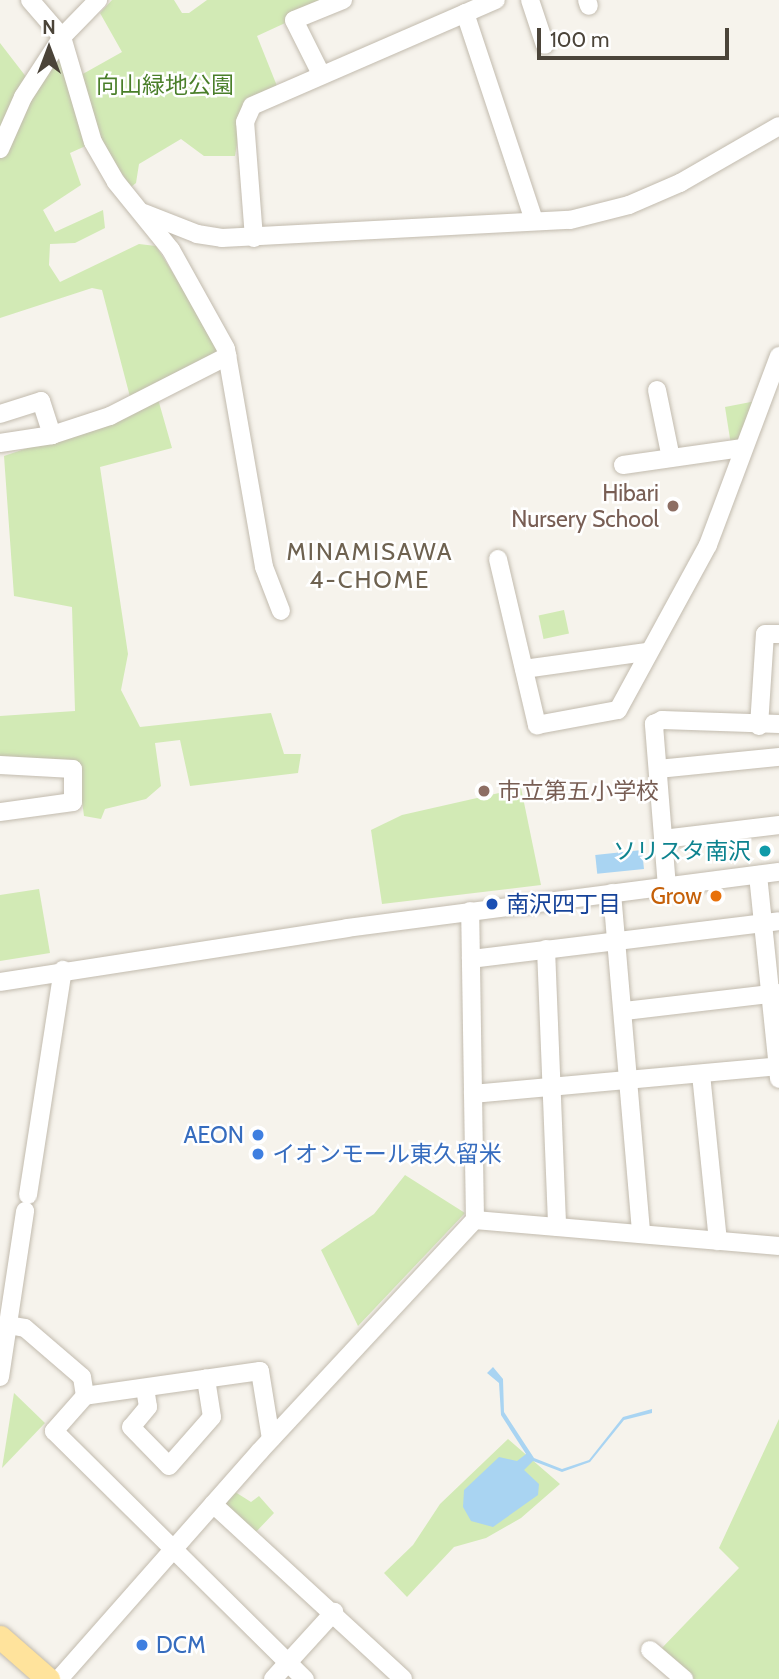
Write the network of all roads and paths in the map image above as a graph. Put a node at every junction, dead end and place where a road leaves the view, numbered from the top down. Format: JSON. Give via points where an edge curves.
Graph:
{"nodes":[{"id":1,"x":30,"y":0,"type":"edge"},
{"id":2,"x":98,"y":0,"type":"edge"},
{"id":3,"x":342,"y":0,"type":"edge"},
{"id":4,"x":496,"y":0,"type":"edge"},
{"id":5,"x":530,"y":0,"type":"edge"},
{"id":6,"x":458,"y":10,"type":"edge"},
{"id":7,"x":62,"y":37,"type":"junction"},
{"id":8,"x":545,"y":45,"type":"dead end"},
{"id":9,"x":321,"y":74,"type":"junction"},
{"id":10,"x":779,"y":126,"type":"edge"},
{"id":11,"x":0,"y":149,"type":"edge"},
{"id":12,"x":144,"y":213,"type":"junction"},
{"id":13,"x":534,"y":221,"type":"junction"},
{"id":14,"x":200,"y":234,"type":"junction"},
{"id":15,"x":254,"y":238,"type":"junction"},
{"id":16,"x":170,"y":250,"type":"junction"},
{"id":17,"x":228,"y":356,"type":"junction"},
{"id":18,"x":779,"y":356,"type":"edge"},
{"id":19,"x":657,"y":390,"type":"dead end"},
{"id":20,"x":0,"y":414,"type":"edge"},
{"id":21,"x":52,"y":435,"type":"junction"},
{"id":22,"x":0,"y":443,"type":"edge"},
{"id":23,"x":743,"y":448,"type":"junction"},
{"id":24,"x":671,"y":458,"type":"junction"},
{"id":25,"x":623,"y":465,"type":"dead end"},
{"id":26,"x":498,"y":559,"type":"dead end"},
{"id":27,"x":281,"y":611,"type":"dead end"},
{"id":28,"x":779,"y":634,"type":"edge"},
{"id":29,"x":647,"y":652,"type":"junction"},
{"id":30,"x":524,"y":669,"type":"junction"},
{"id":31,"x":779,"y":724,"type":"edge"},
{"id":32,"x":759,"y":726,"type":"junction"},
{"id":33,"x":779,"y":757,"type":"edge"},
{"id":34,"x":0,"y":765,"type":"edge"},
{"id":35,"x":658,"y":769,"type":"junction"},
{"id":36,"x":0,"y":811,"type":"edge"},
{"id":37,"x":779,"y":825,"type":"edge"},
{"id":38,"x":663,"y":839,"type":"junction"},
{"id":39,"x":779,"y":872,"type":"edge"},
{"id":40,"x":758,"y":875,"type":"junction"},
{"id":41,"x":667,"y":887,"type":"junction"},
{"id":42,"x":612,"y":893,"type":"junction"},
{"id":43,"x":470,"y":911,"type":"junction"},
{"id":44,"x":771,"y":922,"type":"edge"},
{"id":45,"x":617,"y":941,"type":"junction"},
{"id":46,"x":546,"y":949,"type":"junction"},
{"id":47,"x":471,"y":959,"type":"junction"},
{"id":48,"x":63,"y":970,"type":"junction"},
{"id":49,"x":0,"y":982,"type":"edge"},
{"id":50,"x":774,"y":993,"type":"edge"},
{"id":51,"x":625,"y":1011,"type":"junction"},
{"id":52,"x":779,"y":1071,"type":"edge"},
{"id":53,"x":701,"y":1074,"type":"junction"},
{"id":54,"x":631,"y":1080,"type":"junction"},
{"id":55,"x":551,"y":1087,"type":"junction"},
{"id":56,"x":473,"y":1094,"type":"junction"},
{"id":57,"x":475,"y":1220,"type":"junction"},
{"id":58,"x":557,"y":1227,"type":"junction"},
{"id":59,"x":641,"y":1234,"type":"junction"},
{"id":60,"x":718,"y":1241,"type":"junction"},
{"id":61,"x":779,"y":1246,"type":"edge"},
{"id":62,"x":6,"y":1302,"type":"edge"},
{"id":63,"x":8,"y":1325,"type":"junction"},
{"id":64,"x":0,"y":1377,"type":"edge"},
{"id":65,"x":206,"y":1378,"type":"junction"},
{"id":66,"x":145,"y":1388,"type":"junction"},
{"id":67,"x":85,"y":1396,"type":"junction"},
{"id":68,"x":271,"y":1439,"type":"junction"},
{"id":69,"x":213,"y":1504,"type":"junction"},
{"id":70,"x":171,"y":1552,"type":"junction"},
{"id":71,"x":334,"y":1612,"type":"junction"},
{"id":72,"x":0,"y":1637,"type":"edge"},
{"id":73,"x":650,"y":1650,"type":"dead end"},
{"id":74,"x":288,"y":1663,"type":"junction"},
{"id":75,"x":48,"y":1679,"type":"edge"},
{"id":76,"x":59,"y":1679,"type":"edge"},
{"id":77,"x":273,"y":1679,"type":"edge"},
{"id":78,"x":305,"y":1679,"type":"edge"},
{"id":79,"x":402,"y":1679,"type":"edge"},
{"id":80,"x":684,"y":1679,"type":"edge"}],
"edges":[{"from":1,"to":7,"type":"street"},
{"from":2,"to":7,"type":"street"},
{"from":3,"to":9,"type":"street","via":[[294,20]]},
{"from":4,"to":6,"type":"street"},
{"from":5,"to":8,"type":"street"},
{"from":6,"to":9,"type":"street"},
{"from":6,"to":13,"type":"street"},
{"from":7,"to":11,"type":"street","via":[[23,97]]},
{"from":7,"to":12,"type":"street","via":[[93,142],[116,181]]},
{"from":9,"to":15,"type":"street","via":[[268,97],[245,114]]},
{"from":10,"to":13,"type":"street","via":[[697,174],[629,205],[570,220]]},
{"from":12,"to":14,"type":"street"},
{"from":12,"to":16,"type":"street"},
{"from":13,"to":15,"type":"street"},
{"from":14,"to":15,"type":"street"},
{"from":14,"to":16,"type":"street"},
{"from":16,"to":17,"type":"street","via":[[217,328]]},
{"from":17,"to":21,"type":"street","via":[[110,416]]},
{"from":17,"to":27,"type":"street","via":[[264,567]]},
{"from":18,"to":23,"type":"street"},
{"from":19,"to":24,"type":"street"},
{"from":20,"to":21,"type":"street","via":[[41,401]]},
{"from":21,"to":22,"type":"street"},
{"from":23,"to":24,"type":"street"},
{"from":23,"to":29,"type":"street","via":[[708,545]]},
{"from":24,"to":25,"type":"street"},
{"from":26,"to":30,"type":"street"},
{"from":28,"to":32,"type":"street","via":[[765,634]]},
{"from":29,"to":30,"type":"street"},
{"from":29,"to":30,"type":"street","via":[[618,710],[537,725]]},
{"from":31,"to":32,"type":"street"},
{"from":32,"to":35,"type":"street","via":[[662,720],[654,724]]},
{"from":33,"to":35,"type":"street"},
{"from":34,"to":36,"type":"street","via":[[73,769],[73,802]]},
{"from":35,"to":38,"type":"street"},
{"from":37,"to":38,"type":"street"},
{"from":38,"to":41,"type":"street"},
{"from":39,"to":40,"type":"street"},
{"from":40,"to":41,"type":"street"},
{"from":40,"to":44,"type":"street"},
{"from":41,"to":42,"type":"street"},
{"from":42,"to":43,"type":"street"},
{"from":42,"to":45,"type":"street"},
{"from":43,"to":47,"type":"street"},
{"from":43,"to":48,"type":"street"},
{"from":44,"to":45,"type":"street"},
{"from":44,"to":50,"type":"street"},
{"from":45,"to":46,"type":"street"},
{"from":45,"to":51,"type":"street"},
{"from":46,"to":47,"type":"street"},
{"from":46,"to":55,"type":"street"},
{"from":47,"to":56,"type":"street"},
{"from":48,"to":49,"type":"street"},
{"from":48,"to":62,"type":"street","via":[[27,1203]]},
{"from":50,"to":51,"type":"street"},
{"from":50,"to":52,"type":"street"},
{"from":51,"to":54,"type":"street"},
{"from":52,"to":53,"type":"street"},
{"from":53,"to":54,"type":"street"},
{"from":53,"to":60,"type":"street"},
{"from":54,"to":55,"type":"street"},
{"from":54,"to":59,"type":"street"},
{"from":55,"to":56,"type":"street"},
{"from":55,"to":58,"type":"street"},
{"from":56,"to":57,"type":"street"},
{"from":57,"to":58,"type":"street"},
{"from":57,"to":68,"type":"street"},
{"from":58,"to":59,"type":"street"},
{"from":59,"to":60,"type":"street"},
{"from":60,"to":61,"type":"street"},
{"from":62,"to":63,"type":"street"},
{"from":63,"to":64,"type":"street"},
{"from":63,"to":67,"type":"street","via":[[25,1328],[82,1377]]},
{"from":65,"to":66,"type":"street"},
{"from":65,"to":66,"type":"street","via":[[212,1418],[169,1466],[131,1427],[148,1407]]},
{"from":65,"to":68,"type":"street","via":[[260,1371]]},
{"from":66,"to":67,"type":"street"},
{"from":67,"to":70,"type":"street","via":[[54,1431]]},
{"from":68,"to":69,"type":"street"},
{"from":69,"to":70,"type":"street"},
{"from":69,"to":71,"type":"street"},
{"from":70,"to":74,"type":"street"},
{"from":70,"to":76,"type":"street"},
{"from":71,"to":74,"type":"street"},
{"from":71,"to":79,"type":"street"},
{"from":72,"to":75,"type":"main road"},
{"from":73,"to":80,"type":"street"},
{"from":74,"to":77,"type":"street"},
{"from":74,"to":78,"type":"street"}]}
